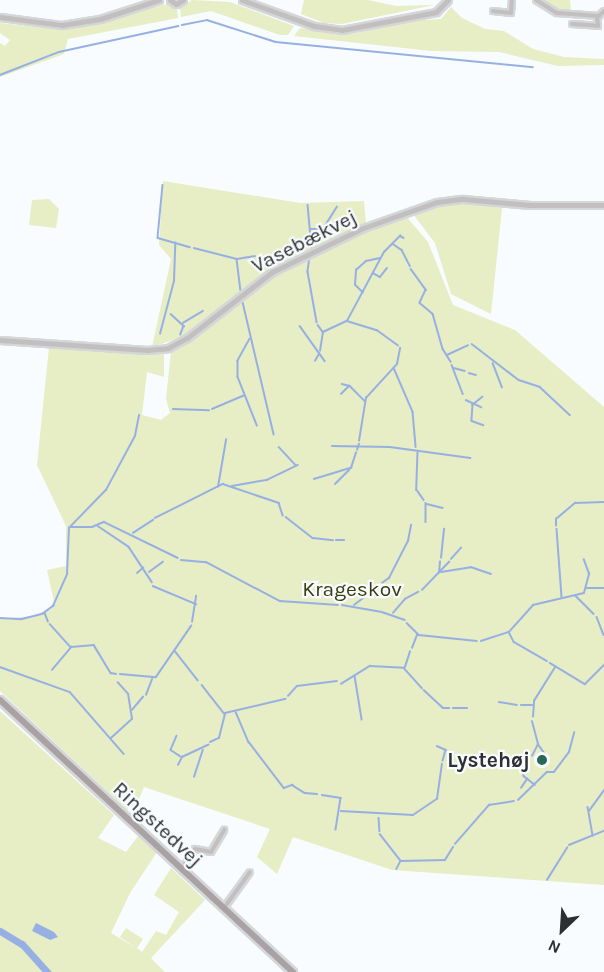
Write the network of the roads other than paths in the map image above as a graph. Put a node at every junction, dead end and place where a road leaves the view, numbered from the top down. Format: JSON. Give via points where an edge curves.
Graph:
{"nodes":[{"id":1,"x":159,"y":0,"type":"edge"},
{"id":2,"x":170,"y":0,"type":"edge"},
{"id":3,"x":183,"y":0,"type":"edge"},
{"id":4,"x":242,"y":0,"type":"edge"},
{"id":5,"x":512,"y":0,"type":"edge"},
{"id":6,"x":536,"y":0,"type":"edge"},
{"id":7,"x":447,"y":2,"type":"edge"},
{"id":8,"x":493,"y":11,"type":"dead end"},
{"id":9,"x":604,"y":11,"type":"edge"},
{"id":10,"x":597,"y":16,"type":"junction"},
{"id":11,"x":0,"y":17,"type":"edge"},
{"id":12,"x":572,"y":24,"type":"dead end"},
{"id":13,"x":604,"y":205,"type":"edge"},
{"id":14,"x":0,"y":340,"type":"edge"},
{"id":15,"x":0,"y":700,"type":"edge"},
{"id":16,"x":224,"y":830,"type":"dead end"},
{"id":17,"x":182,"y":869,"type":"junction"},
{"id":18,"x":250,"y":872,"type":"dead end"},
{"id":19,"x":223,"y":908,"type":"junction"},
{"id":20,"x":293,"y":972,"type":"edge"}],
"edges":[{"from":1,"to":11,"type":"street","via":[[100,19],[62,25]]},
{"from":2,"to":3,"type":"street","via":[[176,4]]},
{"from":4,"to":7,"type":"street","via":[[314,26],[342,30],[434,13]]},
{"from":5,"to":8,"type":"street","via":[[511,13]]},
{"from":6,"to":10,"type":"street","via":[[556,12]]},
{"from":9,"to":10,"type":"street"},
{"from":10,"to":12,"type":"street","via":[[598,26]]},
{"from":13,"to":14,"type":"street","name":"Vasebækvej","via":[[530,205],[463,199],[437,202],[363,228],[272,272],[187,338],[168,348]]},
{"from":15,"to":17,"type":"main road","name":"Ringstedvej"},
{"from":16,"to":17,"type":"street","via":[[211,852],[195,849]]},
{"from":17,"to":19,"type":"main road","name":"Ringstedvej"},
{"from":18,"to":19,"type":"street"},
{"from":19,"to":20,"type":"main road","name":"Ringstedvej"}]}
